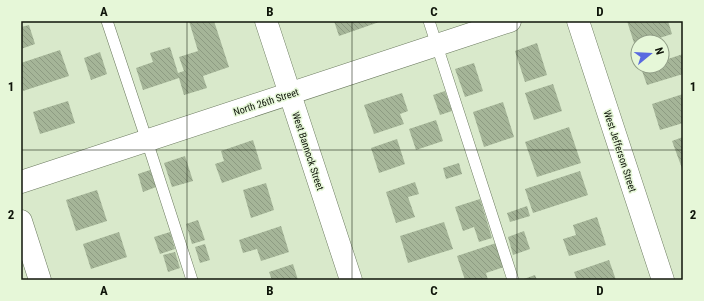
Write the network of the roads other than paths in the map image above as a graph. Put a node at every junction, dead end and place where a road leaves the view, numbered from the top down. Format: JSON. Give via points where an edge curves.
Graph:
{"nodes":[{"id":1,"x":107,"y":21,"type":"edge"},
{"id":2,"x":266,"y":21,"type":"edge"},
{"id":3,"x":429,"y":21,"type":"edge"},
{"id":4,"x":510,"y":21,"type":"edge"},
{"id":5,"x":578,"y":21,"type":"edge"},
{"id":6,"x":437,"y":46,"type":"junction"},
{"id":7,"x":290,"y":94,"type":"junction"},
{"id":8,"x":147,"y":141,"type":"junction"},
{"id":9,"x":21,"y":182,"type":"edge"},
{"id":10,"x":21,"y":222,"type":"edge"},
{"id":11,"x":40,"y":280,"type":"edge"},
{"id":12,"x":192,"y":280,"type":"edge"},
{"id":13,"x":350,"y":280,"type":"edge"},
{"id":14,"x":513,"y":280,"type":"edge"},
{"id":15,"x":663,"y":280,"type":"edge"}],
"edges":[{"from":1,"to":8,"type":"lane"},
{"from":2,"to":7,"type":"street","name":"West Bannock Street"},
{"from":3,"to":6,"type":"lane"},
{"from":4,"to":6,"type":"street","name":"North 26th Street"},
{"from":5,"to":15,"type":"street","name":"West Jefferson Street"},
{"from":6,"to":7,"type":"street","name":"North 26th Street"},
{"from":6,"to":14,"type":"lane"},
{"from":7,"to":8,"type":"street","name":"North 26th Street"},
{"from":7,"to":13,"type":"street","name":"West Bannock Street"},
{"from":8,"to":9,"type":"street","name":"North 26th Street"},
{"from":8,"to":12,"type":"lane"},
{"from":10,"to":11,"type":"street"}]}
